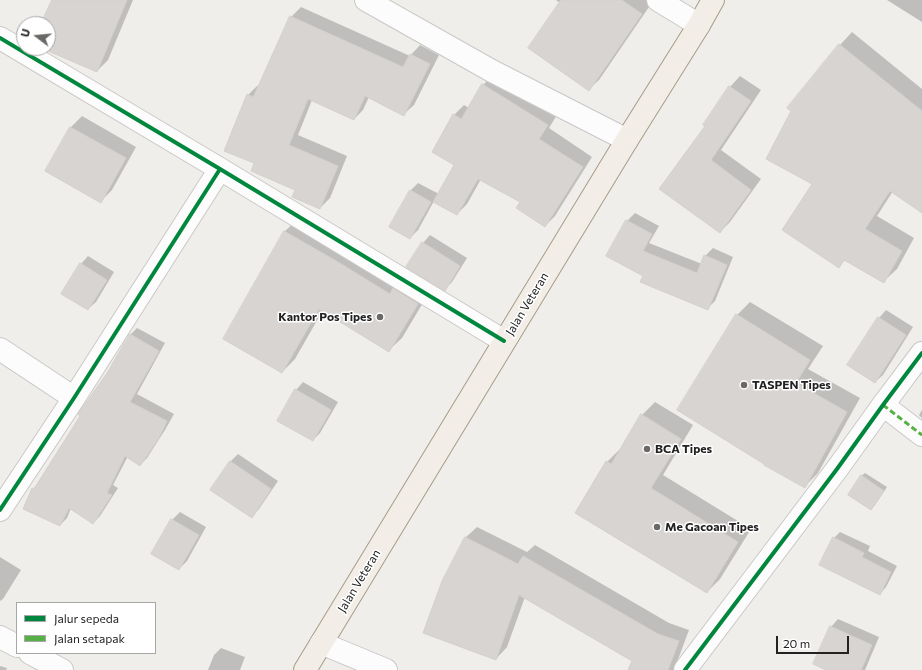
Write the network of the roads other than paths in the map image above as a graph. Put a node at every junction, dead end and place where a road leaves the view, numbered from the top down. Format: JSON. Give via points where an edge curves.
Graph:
{"nodes":[{"id":1,"x":366,"y":0,"type":"edge"},
{"id":2,"x":658,"y":0,"type":"edge"},
{"id":3,"x":713,"y":0,"type":"edge"},
{"id":4,"x":699,"y":25,"type":"junction"},
{"id":5,"x":0,"y":38,"type":"edge"},
{"id":6,"x":627,"y":140,"type":"junction"},
{"id":7,"x":220,"y":169,"type":"junction"},
{"id":8,"x":504,"y":341,"type":"junction"},
{"id":9,"x":0,"y":349,"type":"edge"},
{"id":10,"x":922,"y":353,"type":"edge"},
{"id":11,"x":74,"y":398,"type":"junction"},
{"id":12,"x":883,"y":405,"type":"junction"},
{"id":13,"x":922,"y":435,"type":"edge"},
{"id":14,"x":0,"y":510,"type":"edge"},
{"id":15,"x":0,"y":637,"type":"edge"},
{"id":16,"x":321,"y":643,"type":"junction"},
{"id":17,"x":16,"y":645,"type":"edge"},
{"id":18,"x":32,"y":654,"type":"edge"},
{"id":19,"x":62,"y":670,"type":"edge"},
{"id":20,"x":305,"y":670,"type":"edge"},
{"id":21,"x":386,"y":670,"type":"edge"},
{"id":22,"x":685,"y":670,"type":"edge"}],
"edges":[{"from":1,"to":6,"type":"street","via":[[492,71]]},
{"from":2,"to":4,"type":"street"},
{"from":3,"to":4,"type":"main road","name":"Jalan Veteran"},
{"from":4,"to":6,"type":"main road","name":"Jalan Veteran"},
{"from":5,"to":7,"type":"street"},
{"from":6,"to":8,"type":"main road","name":"Jalan Veteran"},
{"from":7,"to":8,"type":"street"},
{"from":7,"to":11,"type":"street"},
{"from":8,"to":16,"type":"main road","name":"Jalan Veteran"},
{"from":9,"to":11,"type":"street"},
{"from":10,"to":12,"type":"street"},
{"from":11,"to":14,"type":"street"},
{"from":12,"to":13,"type":"street"},
{"from":12,"to":22,"type":"street"},
{"from":15,"to":17,"type":"street"},
{"from":16,"to":20,"type":"main road","name":"Jalan Veteran"},
{"from":16,"to":21,"type":"street"},
{"from":18,"to":19,"type":"street"}]}
